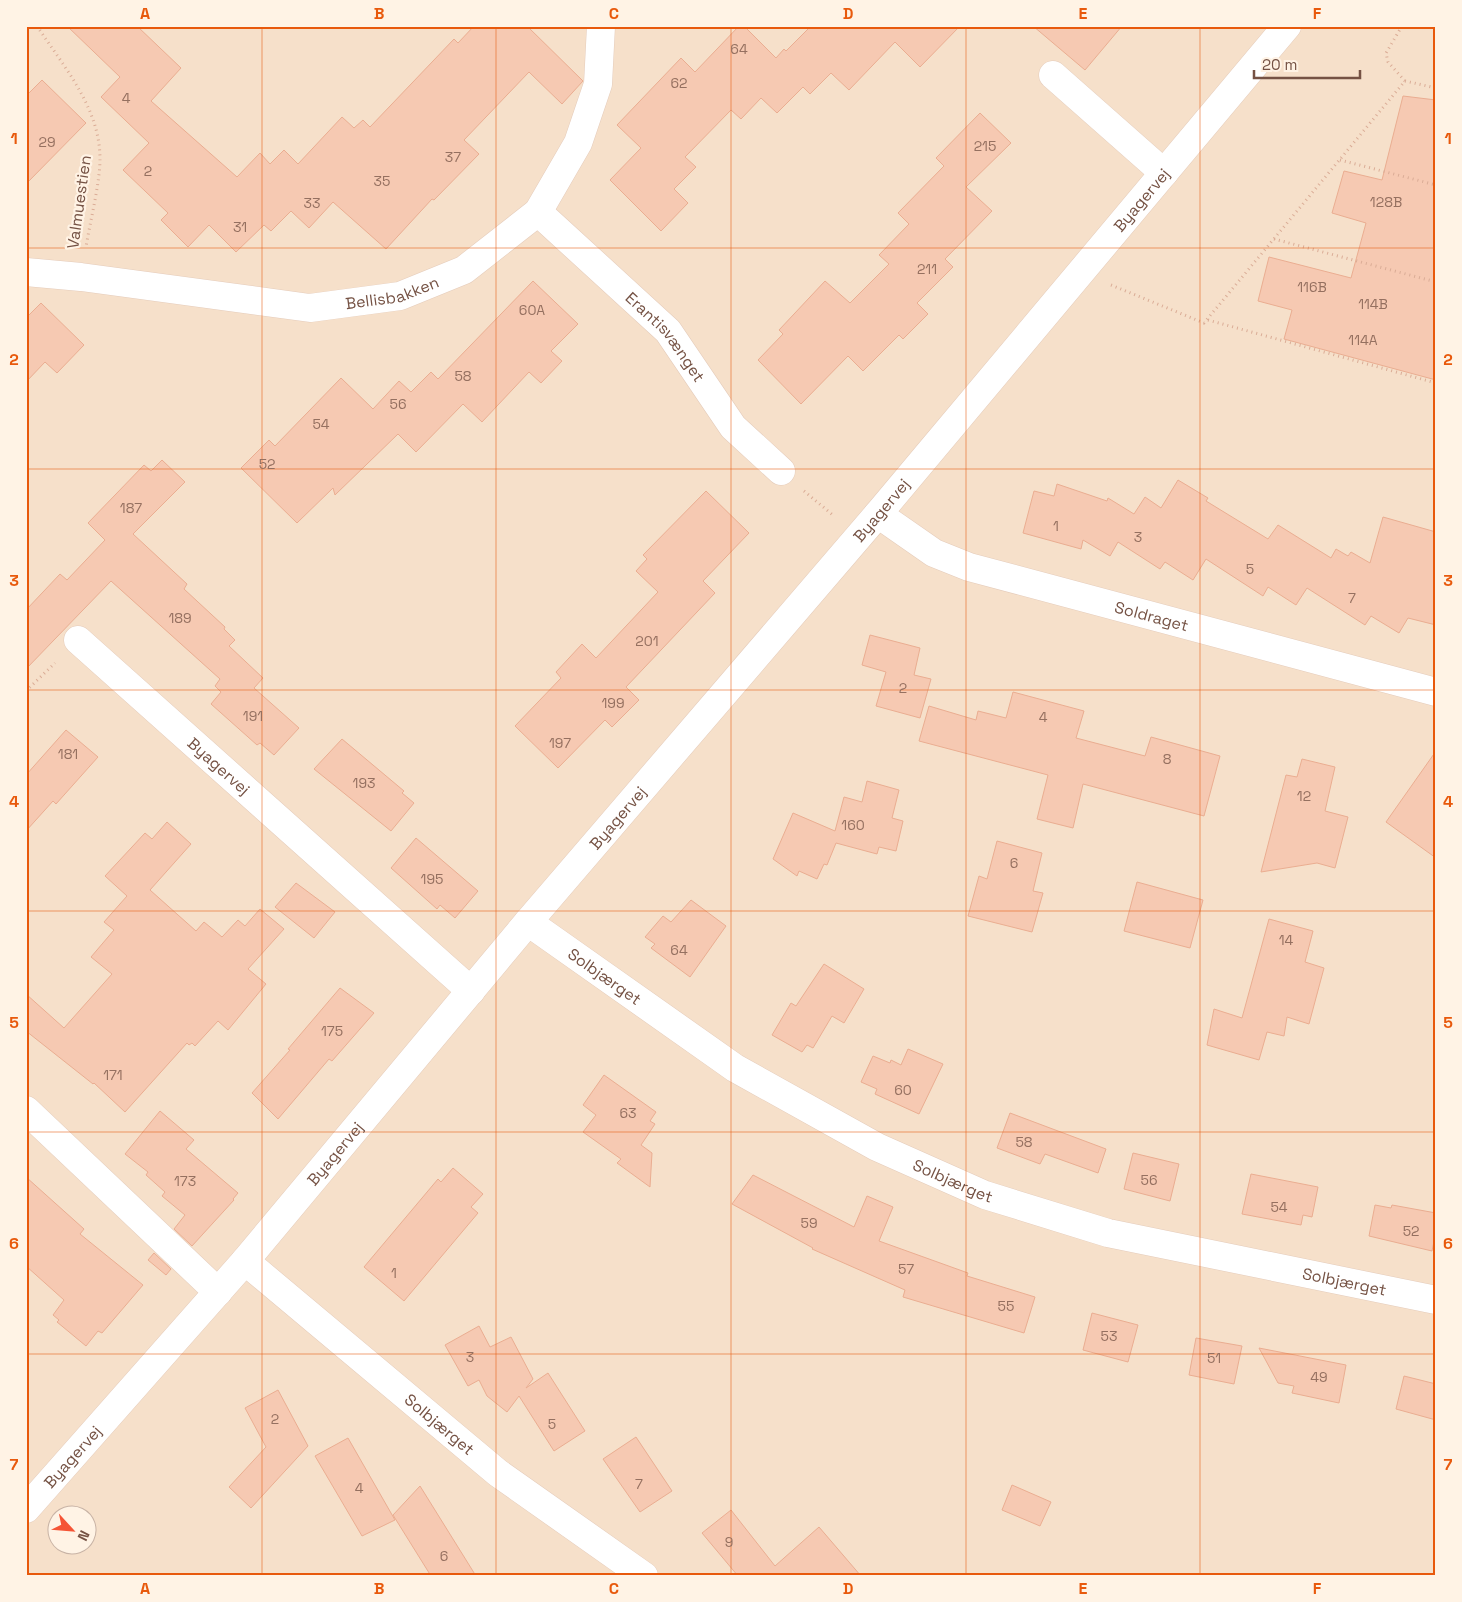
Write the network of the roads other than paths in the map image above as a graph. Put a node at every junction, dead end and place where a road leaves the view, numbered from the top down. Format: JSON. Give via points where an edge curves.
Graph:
{"nodes":[{"id":1,"x":601,"y":26,"type":"edge"},
{"id":2,"x":1287,"y":26,"type":"edge"},
{"id":3,"x":1053,"y":75,"type":"dead end"},
{"id":4,"x":1164,"y":173,"type":"junction"},
{"id":5,"x":538,"y":212,"type":"junction"},
{"id":6,"x":26,"y":272,"type":"edge"},
{"id":7,"x":781,"y":471,"type":"road end"},
{"id":8,"x":878,"y":514,"type":"junction"},
{"id":9,"x":78,"y":640,"type":"road end"},
{"id":10,"x":1436,"y":692,"type":"edge"},
{"id":11,"x":528,"y":922,"type":"junction"},
{"id":12,"x":472,"y":991,"type":"junction"},
{"id":13,"x":26,"y":1110,"type":"edge"},
{"id":14,"x":245,"y":1261,"type":"junction"},
{"id":15,"x":218,"y":1292,"type":"junction"},
{"id":16,"x":1436,"y":1300,"type":"edge"},
{"id":17,"x":26,"y":1509,"type":"edge"},
{"id":18,"x":644,"y":1576,"type":"edge"}],
"edges":[{"from":1,"to":5,"type":"street","name":"Bellisbakken","via":[[598,84],[578,144]]},
{"from":2,"to":4,"type":"street","name":"Byagervej"},
{"from":3,"to":4,"type":"street"},
{"from":4,"to":8,"type":"street","name":"Byagervej"},
{"from":5,"to":6,"type":"street","name":"Bellisbakken","via":[[464,270],[400,296],[310,308]]},
{"from":5,"to":7,"type":"street","name":"Erantisvænget","via":[[668,331],[733,426]]},
{"from":8,"to":10,"type":"street","name":"Soldraget","via":[[934,553],[969,567]]},
{"from":8,"to":11,"type":"street","name":"Byagervej"},
{"from":9,"to":12,"type":"street","name":"Byagervej"},
{"from":11,"to":12,"type":"street","name":"Byagervej"},
{"from":11,"to":16,"type":"street","name":"Solbjærget","via":[[735,1068],[877,1147],[985,1195],[1108,1233]]},
{"from":12,"to":14,"type":"street","name":"Byagervej"},
{"from":13,"to":15,"type":"street"},
{"from":14,"to":15,"type":"street","name":"Byagervej"},
{"from":14,"to":18,"type":"street","name":"Solbjærget","via":[[498,1473]]},
{"from":15,"to":17,"type":"street","name":"Byagervej"}]}
